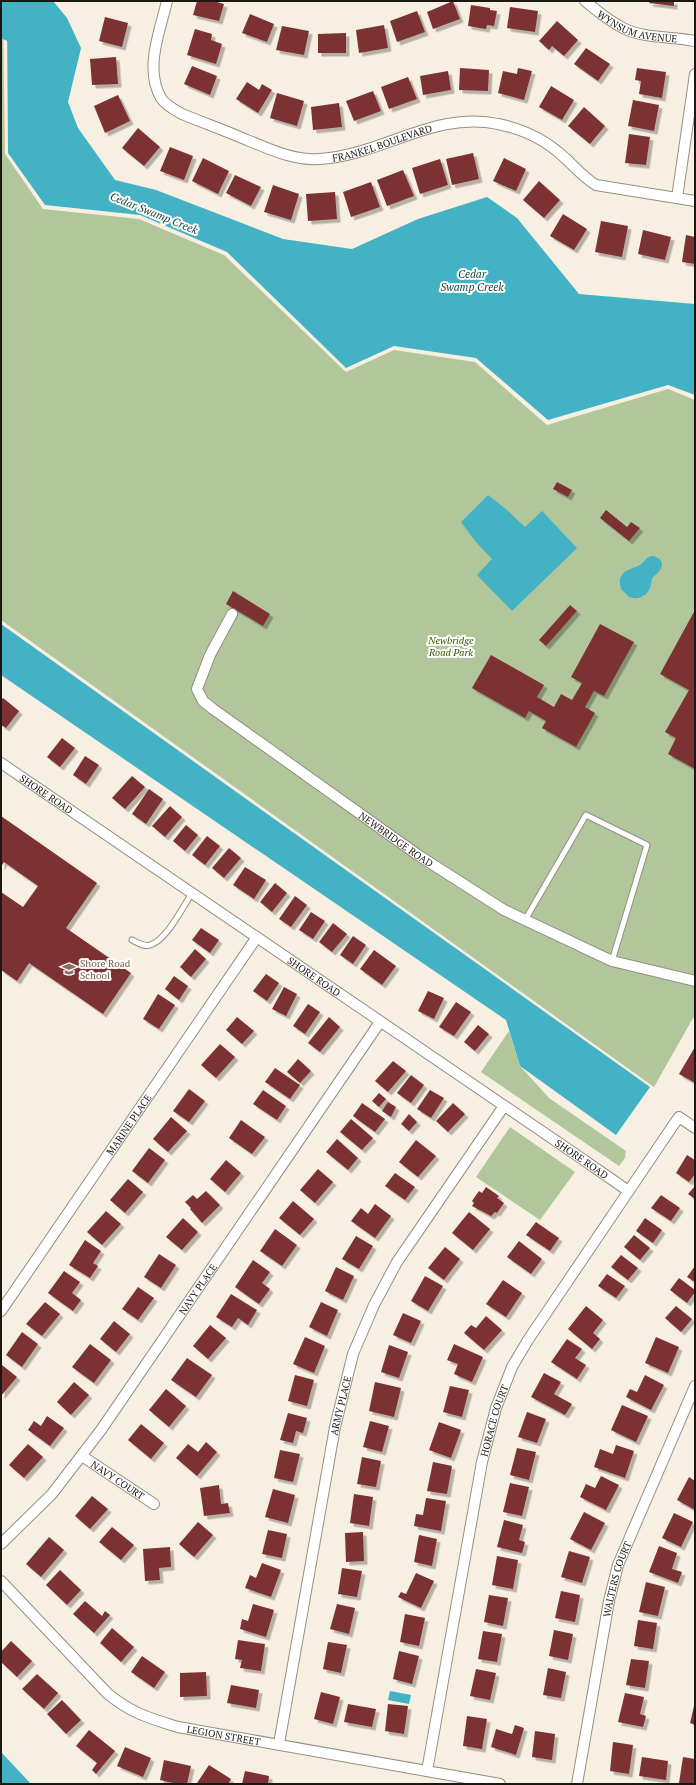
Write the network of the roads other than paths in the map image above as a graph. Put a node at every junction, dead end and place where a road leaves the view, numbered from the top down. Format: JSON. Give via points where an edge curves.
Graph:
{"nodes":[{"id":1,"x":167,"y":1,"type":"edge"},
{"id":2,"x":585,"y":1,"type":"edge"},
{"id":3,"x":695,"y":41,"type":"edge"},
{"id":4,"x":695,"y":74,"type":"edge"},
{"id":5,"x":677,"y":198,"type":"junction"},
{"id":6,"x":695,"y":201,"type":"edge"},
{"id":7,"x":232,"y":614,"type":"dead end"},
{"id":8,"x":1,"y":762,"type":"edge"},
{"id":9,"x":192,"y":893,"type":"junction"},
{"id":10,"x":525,"y":920,"type":"junction"},
{"id":11,"x":256,"y":937,"type":"junction"},
{"id":12,"x":132,"y":940,"type":"dead end"},
{"id":13,"x":612,"y":961,"type":"junction"},
{"id":14,"x":695,"y":981,"type":"edge"},
{"id":15,"x":380,"y":1022,"type":"junction"},
{"id":16,"x":504,"y":1106,"type":"junction"},
{"id":17,"x":695,"y":1128,"type":"edge"},
{"id":18,"x":627,"y":1190,"type":"junction"},
{"id":19,"x":1,"y":1311,"type":"edge"},
{"id":20,"x":695,"y":1386,"type":"edge"},
{"id":21,"x":82,"y":1456,"type":"junction"},
{"id":22,"x":154,"y":1504,"type":"dead end"},
{"id":23,"x":1,"y":1544,"type":"edge"},
{"id":24,"x":1,"y":1581,"type":"edge"},
{"id":25,"x":279,"y":1744,"type":"junction"},
{"id":26,"x":427,"y":1771,"type":"junction"},
{"id":27,"x":500,"y":1784,"type":"edge"},
{"id":28,"x":577,"y":1784,"type":"edge"}],
"edges":[{"from":1,"to":5,"type":"street","name":"FRANKEL BOULEVARD","via":[[153,68],[154,81],[161,99],[182,114],[285,155],[319,160],[347,156],[448,123],[468,120],[497,123],[545,142],[596,185]]},
{"from":2,"to":3,"type":"street","name":"WYNSUM AVENUE","via":[[623,29]]},
{"from":4,"to":5,"type":"street"},
{"from":5,"to":6,"type":"street","name":"FRANKEL BOULEVARD"},
{"from":7,"to":10,"type":"street","name":"NEWBRIDGE ROAD","via":[[210,655],[197,690],[203,701],[418,855],[504,910]]},
{"from":8,"to":9,"type":"street","name":"SHORE ROAD"},
{"from":9,"to":11,"type":"street","name":"SHORE ROAD"},
{"from":9,"to":12,"type":"lane","via":[[159,941],[149,945]]},
{"from":10,"to":13,"type":"street","name":"NEWBRIDGE ROAD"},
{"from":10,"to":13,"type":"lane","via":[[586,815],[647,844]]},
{"from":11,"to":15,"type":"street","name":"SHORE ROAD"},
{"from":11,"to":19,"type":"street","name":"MARINE PLACE"},
{"from":13,"to":14,"type":"street","name":"NEWBRIDGE ROAD"},
{"from":15,"to":16,"type":"street","name":"SHORE ROAD"},
{"from":15,"to":21,"type":"street","name":"NAVY PLACE"},
{"from":16,"to":18,"type":"street","name":"SHORE ROAD"},
{"from":16,"to":25,"type":"street","name":"ARMY PLACE","via":[[397,1262],[374,1305],[353,1354],[335,1426]]},
{"from":17,"to":18,"type":"street","name":"HORACE COURT","via":[[679,1117]]},
{"from":18,"to":26,"type":"street","name":"HORACE COURT","via":[[528,1340],[512,1367],[496,1408],[482,1462]]},
{"from":20,"to":28,"type":"street","name":"WALTERS COURT","via":[[618,1565],[609,1601]]},
{"from":21,"to":22,"type":"street","name":"NAVY COURT"},
{"from":21,"to":23,"type":"street","name":"NAVY PLACE","via":[[52,1494]]},
{"from":24,"to":25,"type":"street","name":"LEGION STREET","via":[[79,1665],[125,1707],[145,1717],[178,1727]]},
{"from":25,"to":26,"type":"street","name":"LEGION STREET"},
{"from":26,"to":27,"type":"street","name":"LEGION STREET"}]}
